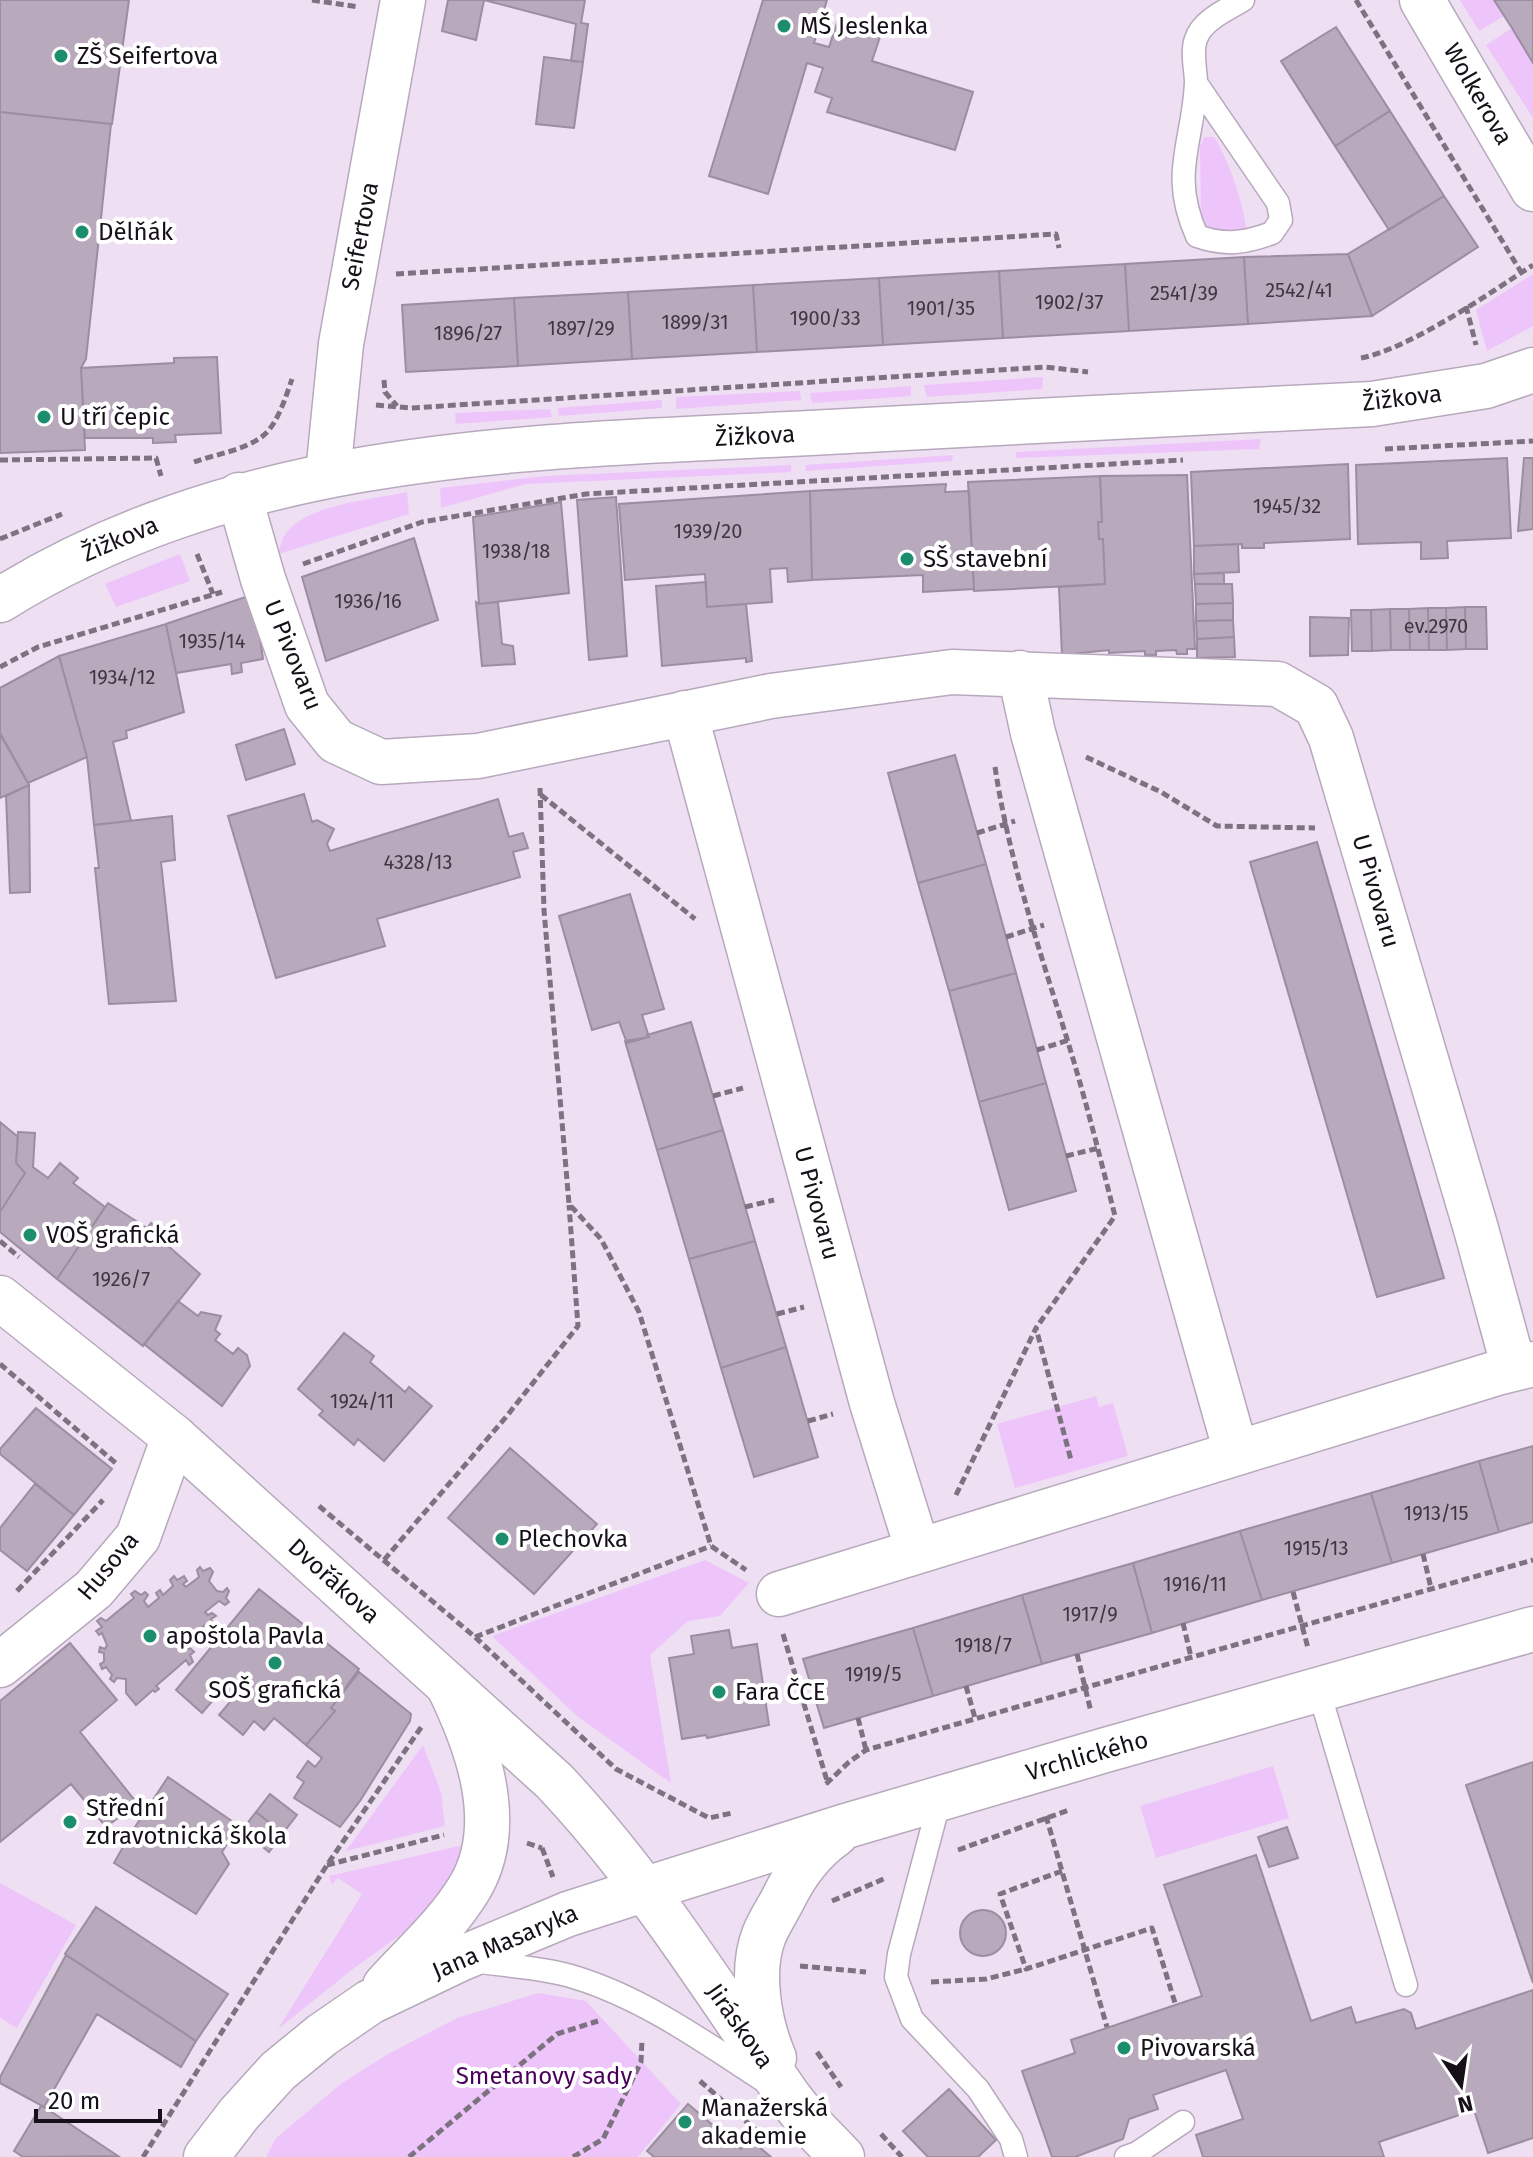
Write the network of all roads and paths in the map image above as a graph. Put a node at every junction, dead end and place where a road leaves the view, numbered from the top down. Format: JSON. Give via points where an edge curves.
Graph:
{"nodes":[{"id":1,"x":312,"y":0,"type":"edge"},
{"id":2,"x":1243,"y":0,"type":"edge"},
{"id":3,"x":1356,"y":0,"type":"edge"},
{"id":4,"x":1422,"y":0,"type":"edge"},
{"id":5,"x":384,"y":4,"type":"edge"},
{"id":6,"x":1196,"y":83,"type":"junction"},
{"id":7,"x":1533,"y":189,"type":"edge"},
{"id":8,"x":1059,"y":248,"type":"dead end"},
{"id":9,"x":1533,"y":265,"type":"edge"},
{"id":10,"x":1521,"y":272,"type":"junction"},
{"id":11,"x":392,"y":274,"type":"dead end"},
{"id":12,"x":1359,"y":358,"type":"dead end"},
{"id":13,"x":1533,"y":370,"type":"edge"},
{"id":14,"x":1093,"y":373,"type":"dead end"},
{"id":15,"x":283,"y":403,"type":"dead end"},
{"id":16,"x":397,"y":406,"type":"dead end"},
{"id":17,"x":1533,"y":441,"type":"edge"},
{"id":18,"x":1376,"y":449,"type":"dead end"},
{"id":19,"x":0,"y":460,"type":"edge"},
{"id":20,"x":1186,"y":460,"type":"dead end"},
{"id":21,"x":185,"y":466,"type":"dead end"},
{"id":22,"x":173,"y":470,"type":"dead end"},
{"id":23,"x":328,"y":474,"type":"junction"},
{"id":24,"x":239,"y":495,"type":"junction"},
{"id":25,"x":263,"y":579,"type":"junction"},
{"id":26,"x":0,"y":600,"type":"edge"},
{"id":27,"x":0,"y":667,"type":"edge"},
{"id":28,"x":1020,"y":673,"type":"junction"},
{"id":29,"x":685,"y":713,"type":"junction"},
{"id":30,"x":1033,"y":733,"type":"junction"},
{"id":31,"x":536,"y":743,"type":"junction"},
{"id":32,"x":994,"y":765,"type":"dead end"},
{"id":33,"x":540,"y":794,"type":"junction"},
{"id":34,"x":1327,"y":829,"type":"dead end"},
{"id":35,"x":697,"y":920,"type":"dead end"},
{"id":36,"x":569,"y":1204,"type":"junction"},
{"id":37,"x":0,"y":1298,"type":"edge"},
{"id":38,"x":1036,"y":1328,"type":"junction"},
{"id":39,"x":0,"y":1364,"type":"edge"},
{"id":40,"x":1524,"y":1366,"type":"edge"},
{"id":41,"x":174,"y":1437,"type":"junction"},
{"id":42,"x":1236,"y":1452,"type":"junction"},
{"id":43,"x":122,"y":1469,"type":"dead end"},
{"id":44,"x":112,"y":1491,"type":"dead end"},
{"id":45,"x":1080,"y":1501,"type":"junction"},
{"id":46,"x":925,"y":1549,"type":"junction"},
{"id":47,"x":1423,"y":1554,"type":"dead end"},
{"id":48,"x":384,"y":1560,"type":"dead end"},
{"id":49,"x":1533,"y":1560,"type":"edge"},
{"id":50,"x":1431,"y":1588,"type":"junction"},
{"id":51,"x":1293,"y":1592,"type":"dead end"},
{"id":52,"x":779,"y":1594,"type":"joint"},
{"id":53,"x":9,"y":1598,"type":"dead end"},
{"id":54,"x":1183,"y":1623,"type":"dead end"},
{"id":55,"x":1303,"y":1625,"type":"junction"},
{"id":56,"x":1533,"y":1629,"type":"edge"},
{"id":57,"x":475,"y":1637,"type":"dead end"},
{"id":58,"x":1077,"y":1654,"type":"dead end"},
{"id":59,"x":1191,"y":1657,"type":"junction"},
{"id":60,"x":0,"y":1665,"type":"edge"},
{"id":61,"x":448,"y":1685,"type":"junction"},
{"id":62,"x":966,"y":1686,"type":"dead end"},
{"id":63,"x":1085,"y":1687,"type":"junction"},
{"id":64,"x":1318,"y":1688,"type":"junction"},
{"id":65,"x":858,"y":1718,"type":"dead end"},
{"id":66,"x":975,"y":1718,"type":"junction"},
{"id":67,"x":425,"y":1722,"type":"dead end"},
{"id":68,"x":866,"y":1750,"type":"junction"},
{"id":69,"x":1102,"y":1751,"type":"junction"},
{"id":70,"x":616,"y":1769,"type":"dead end"},
{"id":71,"x":828,"y":1784,"type":"junction"},
{"id":72,"x":815,"y":1789,"type":"dead end"},
{"id":73,"x":940,"y":1799,"type":"junction"},
{"id":74,"x":1076,"y":1808,"type":"dead end"},
{"id":75,"x":735,"y":1812,"type":"dead end"},
{"id":76,"x":1046,"y":1816,"type":"junction"},
{"id":77,"x":846,"y":1826,"type":"junction"},
{"id":78,"x":445,"y":1835,"type":"dead end"},
{"id":79,"x":923,"y":1864,"type":"junction"},
{"id":80,"x":327,"y":1865,"type":"junction"},
{"id":81,"x":1062,"y":1871,"type":"junction"},
{"id":82,"x":643,"y":1890,"type":"junction"},
{"id":83,"x":824,"y":1905,"type":"dead end"},
{"id":84,"x":1085,"y":1950,"type":"junction"},
{"id":85,"x":460,"y":1959,"type":"junction"},
{"id":86,"x":787,"y":1965,"type":"dead end"},
{"id":87,"x":1026,"y":1969,"type":"junction"},
{"id":88,"x":896,"y":1977,"type":"junction"},
{"id":89,"x":1406,"y":1985,"type":"dead end"},
{"id":90,"x":370,"y":2002,"type":"junction"},
{"id":91,"x":1175,"y":2003,"type":"dead end"},
{"id":92,"x":605,"y":2018,"type":"dead end"},
{"id":93,"x":1107,"y":2027,"type":"dead end"},
{"id":94,"x":813,"y":2045,"type":"dead end"},
{"id":95,"x":653,"y":2048,"type":"dead end"},
{"id":96,"x":689,"y":2073,"type":"dead end"},
{"id":97,"x":842,"y":2089,"type":"dead end"},
{"id":98,"x":789,"y":2097,"type":"junction"},
{"id":99,"x":1183,"y":2122,"type":"dead end"},
{"id":100,"x":871,"y":2123,"type":"dead end"},
{"id":101,"x":761,"y":2135,"type":"dead end"},
{"id":102,"x":143,"y":2157,"type":"edge"},
{"id":103,"x":206,"y":2157,"type":"edge"},
{"id":104,"x":409,"y":2157,"type":"edge"},
{"id":105,"x":573,"y":2157,"type":"edge"},
{"id":106,"x":842,"y":2157,"type":"edge"},
{"id":107,"x":902,"y":2157,"type":"edge"},
{"id":108,"x":1016,"y":2157,"type":"edge"},
{"id":109,"x":1126,"y":2157,"type":"edge"}],
"edges":[{"from":1,"to":5,"type":"path"},
{"from":2,"to":6,"type":"lane","via":[[1211,19],[1196,39]]},
{"from":3,"to":10,"type":"path"},
{"from":4,"to":7,"type":"street","name":"Wolkerova"},
{"from":5,"to":23,"type":"street","name":"Seifertova"},
{"from":6,"to":6,"type":"lane","via":[[1182,179],[1197,236],[1237,244],[1272,233],[1281,220],[1278,203]]},
{"from":8,"to":11,"type":"path","via":[[1056,234]]},
{"from":9,"to":10,"type":"path"},
{"from":10,"to":12,"type":"path","via":[[1424,331]]},
{"from":13,"to":23,"type":"street","name":"Žižkova","via":[[1486,386],[1372,404],[557,446]]},
{"from":14,"to":16,"type":"path","via":[[1045,367]]},
{"from":15,"to":21,"type":"path","via":[[267,434]]},
{"from":17,"to":18,"type":"path"},
{"from":19,"to":22,"type":"path","via":[[156,458],[160,475]]},
{"from":20,"to":25,"type":"path","via":[[586,494],[422,522]]},
{"from":23,"to":24,"type":"street","name":"Žižkova"},
{"from":24,"to":25,"type":"street","name":"U Pivovaru"},
{"from":24,"to":26,"type":"street","name":"Žižkova","via":[[72,559]]},
{"from":25,"to":27,"type":"path","via":[[38,647]]},
{"from":25,"to":31,"type":"street","name":"U Pivovaru","via":[[307,705],[336,741],[381,762],[478,756]]},
{"from":28,"to":29,"type":"street","name":"U Pivovaru","via":[[952,672]]},
{"from":28,"to":30,"type":"street"},
{"from":28,"to":40,"type":"street","name":"U Pivovaru","via":[[1278,684],[1316,706],[1331,738],[1476,1229]]},
{"from":29,"to":31,"type":"street","name":"U Pivovaru"},
{"from":29,"to":46,"type":"street","name":"U Pivovaru","via":[[872,1403]]},
{"from":30,"to":34,"type":"path","via":[[1161,792],[1217,826]]},
{"from":30,"to":42,"type":"street"},
{"from":31,"to":33,"type":"path"},
{"from":32,"to":38,"type":"path","via":[[1004,825],[1115,1216]]},
{"from":33,"to":35,"type":"path"},
{"from":33,"to":36,"type":"path","via":[[544,910]]},
{"from":36,"to":48,"type":"path","via":[[578,1326]]},
{"from":36,"to":57,"type":"path","via":[[601,1239],[639,1312],[711,1546]]},
{"from":37,"to":41,"type":"street","name":"Dvořákova"},
{"from":38,"to":45,"type":"path"},
{"from":38,"to":46,"type":"path"},
{"from":39,"to":43,"type":"path"},
{"from":40,"to":42,"type":"street","name":"U Pivovaru"},
{"from":41,"to":60,"type":"street","name":"Husova","via":[[138,1537],[94,1589]]},
{"from":41,"to":61,"type":"street","name":"Dvořákova"},
{"from":42,"to":45,"type":"street","name":"U Pivovaru"},
{"from":44,"to":53,"type":"path"},
{"from":45,"to":46,"type":"street","name":"U Pivovaru"},
{"from":46,"to":52,"type":"street","name":"U Pivovaru"},
{"from":47,"to":50,"type":"path"},
{"from":49,"to":50,"type":"path"},
{"from":50,"to":55,"type":"path"},
{"from":51,"to":55,"type":"path"},
{"from":52,"to":71,"type":"path","via":[[780,1621]]},
{"from":54,"to":59,"type":"path"},
{"from":55,"to":59,"type":"path"},
{"from":55,"to":64,"type":"path"},
{"from":56,"to":64,"type":"street","name":"Vrchlického"},
{"from":58,"to":63,"type":"path"},
{"from":59,"to":63,"type":"path"},
{"from":61,"to":82,"type":"street","name":"Dvořákova","via":[[554,1781]]},
{"from":61,"to":90,"type":"street","name":"Jana Masaryka","via":[[481,1764],[487,1802],[483,1848],[471,1884],[449,1917]]},
{"from":62,"to":66,"type":"path"},
{"from":63,"to":66,"type":"path"},
{"from":63,"to":69,"type":"path"},
{"from":64,"to":69,"type":"street","name":"Vrchlického"},
{"from":64,"to":89,"type":"lane"},
{"from":65,"to":68,"type":"path"},
{"from":66,"to":68,"type":"path"},
{"from":67,"to":80,"type":"path"},
{"from":68,"to":71,"type":"path"},
{"from":69,"to":73,"type":"street","name":"Vrchlického"},
{"from":70,"to":75,"type":"path","via":[[709,1818]]},
{"from":71,"to":72,"type":"path"},
{"from":73,"to":77,"type":"street","name":"Vrchlického"},
{"from":73,"to":79,"type":"lane"},
{"from":74,"to":76,"type":"path"},
{"from":76,"to":79,"type":"path"},
{"from":76,"to":81,"type":"path"},
{"from":77,"to":82,"type":"street","name":"Vrchlického"},
{"from":77,"to":98,"type":"street","via":[[820,1844],[796,1873],[761,1948],[763,2023]]},
{"from":78,"to":80,"type":"path"},
{"from":79,"to":83,"type":"path"},
{"from":79,"to":88,"type":"lane"},
{"from":80,"to":102,"type":"path"},
{"from":81,"to":84,"type":"path"},
{"from":81,"to":87,"type":"path","via":[[1000,1894]]},
{"from":82,"to":85,"type":"street","name":"Jana Masaryka","via":[[568,1914]]},
{"from":82,"to":98,"type":"street","name":"Jiráskova"},
{"from":84,"to":87,"type":"path"},
{"from":84,"to":91,"type":"path","via":[[1152,1928]]},
{"from":84,"to":93,"type":"path"},
{"from":85,"to":90,"type":"street","name":"Jana Masaryka"},
{"from":85,"to":98,"type":"lane","via":[[576,1977],[634,2001]]},
{"from":86,"to":88,"type":"path"},
{"from":87,"to":88,"type":"path","via":[[941,1983]]},
{"from":88,"to":108,"type":"lane","via":[[912,2019],[978,2089],[1011,2139]]},
{"from":90,"to":103,"type":"street","name":"Jana Masaryka","via":[[278,2071]]},
{"from":92,"to":104,"type":"path","via":[[557,2034]]},
{"from":94,"to":97,"type":"path"},
{"from":95,"to":105,"type":"path","via":[[642,2040],[641,2062],[603,2139]]},
{"from":96,"to":101,"type":"path"},
{"from":98,"to":106,"type":"street","name":"Jiráskova"},
{"from":99,"to":109,"type":"lane"},
{"from":100,"to":107,"type":"path"}]}
